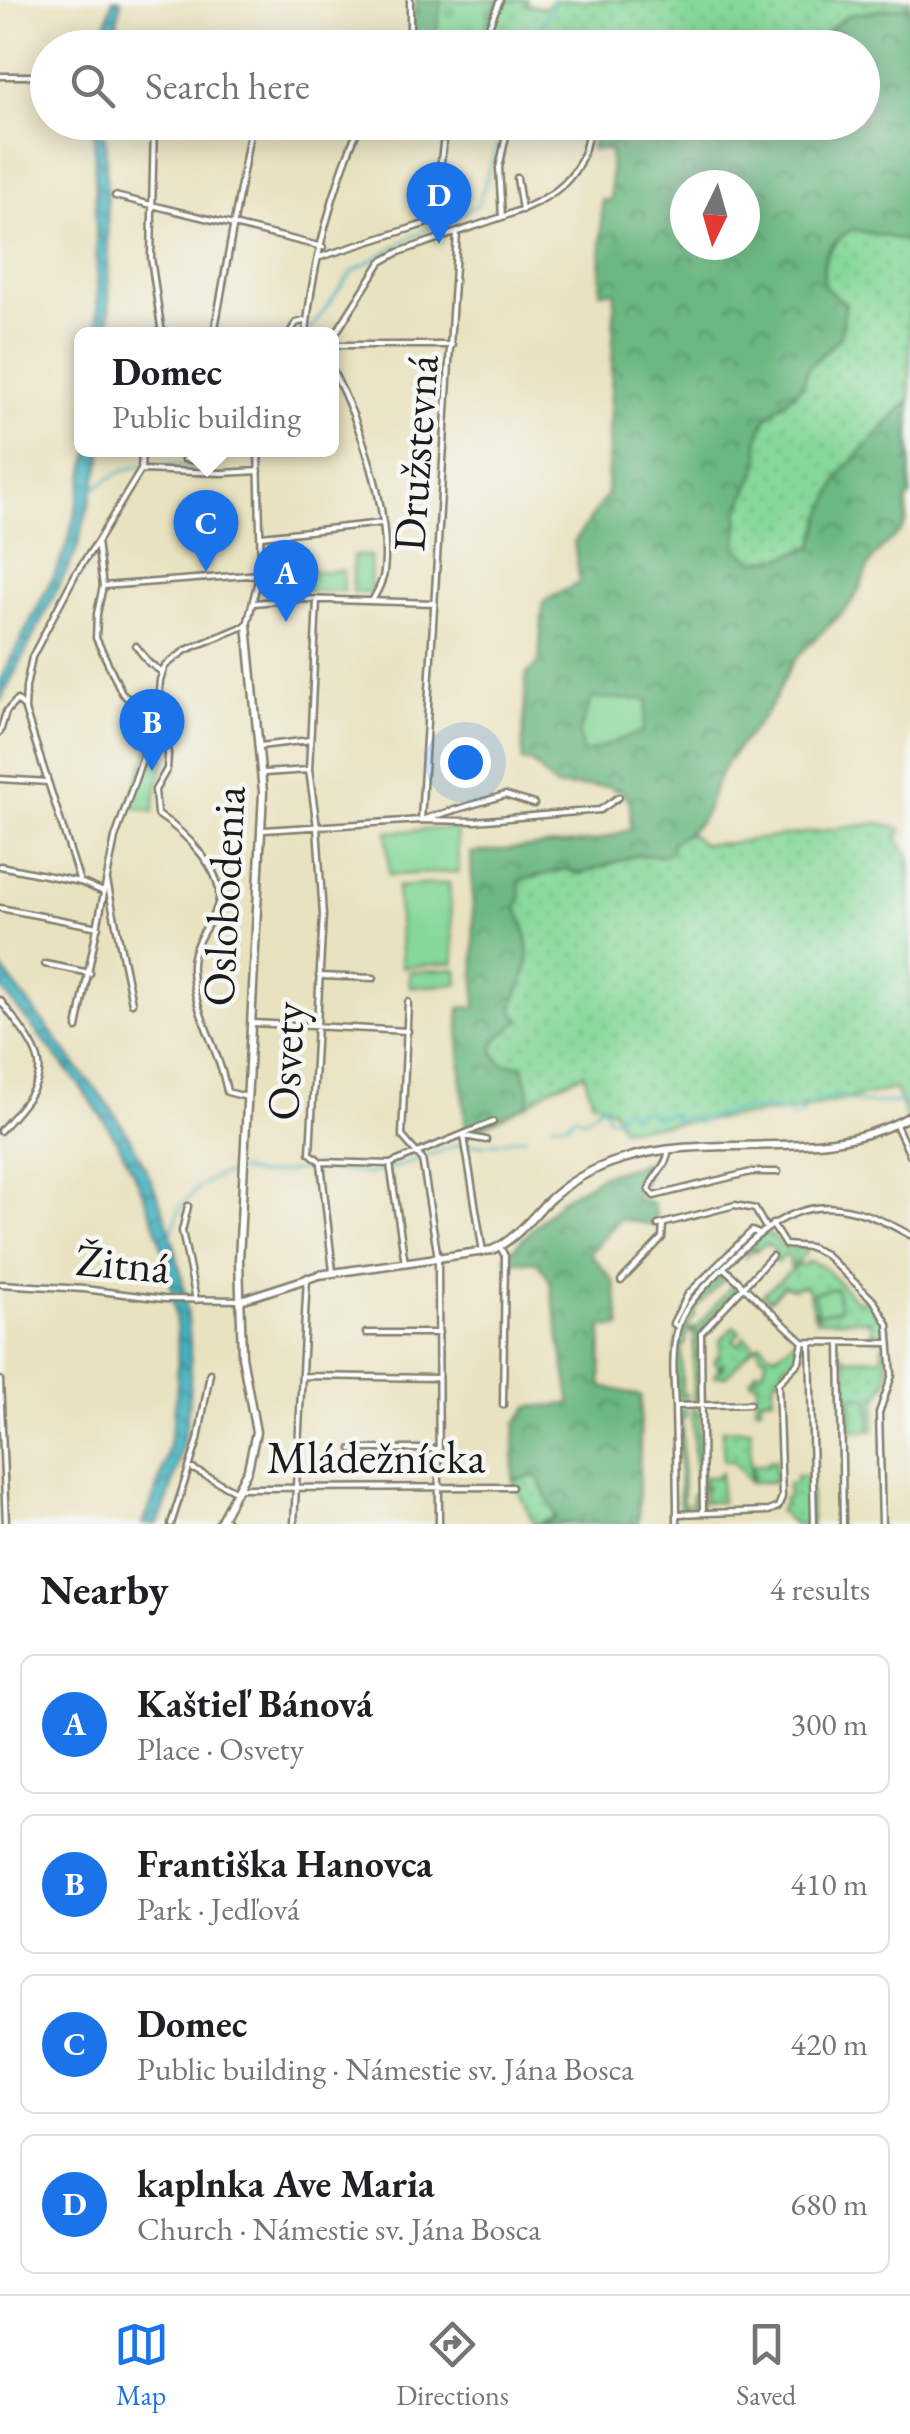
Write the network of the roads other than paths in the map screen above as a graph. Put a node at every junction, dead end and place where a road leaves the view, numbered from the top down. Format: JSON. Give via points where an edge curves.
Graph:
{"nodes":[{"id":1,"x":410,"y":0,"type":"edge"},
{"id":2,"x":500,"y":0,"type":"edge"},
{"id":3,"x":410,"y":30,"type":"edge"},
{"id":4,"x":488,"y":30,"type":"edge"},
{"id":5,"x":0,"y":76,"type":"edge"},
{"id":6,"x":30,"y":76,"type":"edge"},
{"id":7,"x":154,"y":140,"type":"edge"},
{"id":8,"x":249,"y":140,"type":"edge"},
{"id":9,"x":354,"y":140,"type":"edge"},
{"id":10,"x":505,"y":140,"type":"edge"},
{"id":11,"x":587,"y":140,"type":"edge"},
{"id":12,"x":443,"y":144,"type":"dead end"},
{"id":13,"x":518,"y":178,"type":"dead end"},
{"id":14,"x":115,"y":196,"type":"dead end"},
{"id":15,"x":152,"y":206,"type":"junction"},
{"id":16,"x":522,"y":210,"type":"junction"},
{"id":17,"x":502,"y":216,"type":"junction"},
{"id":18,"x":234,"y":225,"type":"junction"},
{"id":19,"x":421,"y":230,"type":"junction"},
{"id":20,"x":457,"y":233,"type":"junction"},
{"id":21,"x":431,"y":238,"type":"junction"},
{"id":22,"x":323,"y":247,"type":"junction"},
{"id":23,"x":320,"y":257,"type":"junction"},
{"id":24,"x":307,"y":320,"type":"junction"},
{"id":25,"x":161,"y":327,"type":"edge"},
{"id":26,"x":215,"y":327,"type":"edge"},
{"id":27,"x":294,"y":327,"type":"edge"},
{"id":28,"x":306,"y":327,"type":"edge"},
{"id":29,"x":339,"y":330,"type":"edge"},
{"id":30,"x":339,"y":343,"type":"edge"},
{"id":31,"x":452,"y":345,"type":"junction"},
{"id":32,"x":339,"y":385,"type":"edge"},
{"id":33,"x":142,"y":457,"type":"edge"},
{"id":34,"x":211,"y":457,"type":"edge"},
{"id":35,"x":258,"y":457,"type":"edge"},
{"id":36,"x":184,"y":460,"type":"dead end"},
{"id":37,"x":142,"y":466,"type":"junction"},
{"id":38,"x":259,"y":471,"type":"junction"},
{"id":39,"x":382,"y":523,"type":"junction"},
{"id":40,"x":261,"y":536,"type":"junction"},
{"id":41,"x":97,"y":542,"type":"junction"},
{"id":42,"x":260,"y":574,"type":"junction"},
{"id":43,"x":103,"y":586,"type":"junction"},
{"id":44,"x":317,"y":600,"type":"junction"},
{"id":45,"x":372,"y":601,"type":"junction"},
{"id":46,"x":435,"y":603,"type":"junction"},
{"id":47,"x":254,"y":604,"type":"junction"},
{"id":48,"x":247,"y":625,"type":"junction"},
{"id":49,"x":136,"y":646,"type":"dead end"},
{"id":50,"x":162,"y":672,"type":"junction"},
{"id":51,"x":26,"y":710,"type":"junction"},
{"id":52,"x":156,"y":716,"type":"junction"},
{"id":53,"x":0,"y":732,"type":"edge"},
{"id":54,"x":310,"y":740,"type":"junction"},
{"id":55,"x":260,"y":746,"type":"junction"},
{"id":56,"x":309,"y":770,"type":"junction"},
{"id":57,"x":262,"y":774,"type":"junction"},
{"id":58,"x":0,"y":779,"type":"edge"},
{"id":59,"x":48,"y":782,"type":"junction"},
{"id":60,"x":619,"y":797,"type":"dead end"},
{"id":61,"x":534,"y":804,"type":"dead end"},
{"id":62,"x":421,"y":820,"type":"junction"},
{"id":63,"x":317,"y":827,"type":"junction"},
{"id":64,"x":262,"y":830,"type":"junction"},
{"id":65,"x":0,"y":866,"type":"edge"},
{"id":66,"x":106,"y":878,"type":"junction"},
{"id":67,"x":80,"y":882,"type":"junction"},
{"id":68,"x":104,"y":892,"type":"junction"},
{"id":69,"x":0,"y":908,"type":"edge"},
{"id":70,"x":98,"y":928,"type":"junction"},
{"id":71,"x":46,"y":964,"type":"dead end"},
{"id":72,"x":90,"y":973,"type":"junction"},
{"id":73,"x":319,"y":976,"type":"junction"},
{"id":74,"x":374,"y":978,"type":"dead end"},
{"id":75,"x":0,"y":1000,"type":"edge"},
{"id":76,"x":408,"y":1002,"type":"dead end"},
{"id":77,"x":132,"y":1003,"type":"dead end"},
{"id":78,"x":250,"y":1022,"type":"junction"},
{"id":79,"x":316,"y":1026,"type":"junction"},
{"id":80,"x":77,"y":1028,"type":"dead end"},
{"id":81,"x":408,"y":1031,"type":"junction"},
{"id":82,"x":247,"y":1097,"type":"junction"},
{"id":83,"x":910,"y":1116,"type":"edge"},
{"id":84,"x":493,"y":1122,"type":"dead end"},
{"id":85,"x":896,"y":1125,"type":"junction"},
{"id":86,"x":0,"y":1132,"type":"edge"},
{"id":87,"x":486,"y":1140,"type":"dead end"},
{"id":88,"x":464,"y":1142,"type":"junction"},
{"id":89,"x":667,"y":1148,"type":"junction"},
{"id":90,"x":420,"y":1155,"type":"junction"},
{"id":91,"x":910,"y":1155,"type":"edge"},
{"id":92,"x":321,"y":1167,"type":"junction"},
{"id":93,"x":390,"y":1167,"type":"junction"},
{"id":94,"x":770,"y":1172,"type":"junction"},
{"id":95,"x":778,"y":1172,"type":"dead end"},
{"id":96,"x":770,"y":1180,"type":"dead end"},
{"id":97,"x":188,"y":1206,"type":"dead end"},
{"id":98,"x":761,"y":1216,"type":"junction"},
{"id":99,"x":782,"y":1219,"type":"junction"},
{"id":100,"x":772,"y":1224,"type":"junction"},
{"id":101,"x":766,"y":1228,"type":"junction"},
{"id":102,"x":757,"y":1233,"type":"junction"},
{"id":103,"x":910,"y":1235,"type":"edge"},
{"id":104,"x":500,"y":1246,"type":"junction"},
{"id":105,"x":482,"y":1252,"type":"junction"},
{"id":106,"x":772,"y":1256,"type":"dead end"},
{"id":107,"x":438,"y":1258,"type":"junction"},
{"id":108,"x":405,"y":1263,"type":"junction"},
{"id":109,"x":724,"y":1268,"type":"junction"},
{"id":110,"x":333,"y":1272,"type":"junction"},
{"id":111,"x":712,"y":1276,"type":"junction"},
{"id":112,"x":307,"y":1277,"type":"junction"},
{"id":113,"x":621,"y":1281,"type":"dead end"},
{"id":114,"x":0,"y":1284,"type":"edge"},
{"id":115,"x":743,"y":1286,"type":"junction"},
{"id":116,"x":194,"y":1300,"type":"junction"},
{"id":117,"x":240,"y":1300,"type":"junction"},
{"id":118,"x":366,"y":1333,"type":"dead end"},
{"id":119,"x":438,"y":1333,"type":"junction"},
{"id":120,"x":803,"y":1342,"type":"junction"},
{"id":121,"x":891,"y":1343,"type":"junction"},
{"id":122,"x":810,"y":1344,"type":"junction"},
{"id":123,"x":840,"y":1344,"type":"junction"},
{"id":124,"x":210,"y":1372,"type":"dead end"},
{"id":125,"x":302,"y":1376,"type":"junction"},
{"id":126,"x":439,"y":1378,"type":"junction"},
{"id":127,"x":0,"y":1380,"type":"edge"},
{"id":128,"x":750,"y":1404,"type":"dead end"},
{"id":129,"x":503,"y":1405,"type":"dead end"},
{"id":130,"x":675,"y":1406,"type":"junction"},
{"id":131,"x":700,"y":1406,"type":"junction"},
{"id":132,"x":439,"y":1449,"type":"junction"},
{"id":133,"x":352,"y":1450,"type":"dead end"},
{"id":134,"x":191,"y":1468,"type":"junction"},
{"id":135,"x":439,"y":1487,"type":"junction"},
{"id":136,"x":512,"y":1487,"type":"dead end"},
{"id":137,"x":296,"y":1488,"type":"junction"},
{"id":138,"x":239,"y":1490,"type":"junction"},
{"id":139,"x":702,"y":1512,"type":"junction"},
{"id":140,"x":677,"y":1514,"type":"junction"},
{"id":141,"x":223,"y":1522,"type":"edge"},
{"id":142,"x":6,"y":1524,"type":"edge"},
{"id":143,"x":172,"y":1524,"type":"edge"},
{"id":144,"x":294,"y":1524,"type":"edge"},
{"id":145,"x":439,"y":1524,"type":"edge"},
{"id":146,"x":678,"y":1524,"type":"edge"},
{"id":147,"x":814,"y":1524,"type":"edge"},
{"id":148,"x":843,"y":1524,"type":"edge"},
{"id":149,"x":882,"y":1524,"type":"edge"}],
"edges":[{"from":1,"to":3,"type":"street"},
{"from":2,"to":4,"type":"street"},
{"from":5,"to":6,"type":"street"},
{"from":7,"to":15,"type":"street"},
{"from":8,"to":18,"type":"street"},
{"from":9,"to":22,"type":"street"},
{"from":10,"to":17,"type":"street"},
{"from":11,"to":16,"type":"street","via":[[567,184]]},
{"from":12,"to":19,"type":"street","via":[[435,218]]},
{"from":13,"to":16,"type":"street"},
{"from":14,"to":15,"type":"street"},
{"from":15,"to":18,"type":"street"},
{"from":15,"to":25,"type":"street","via":[[152,279]]},
{"from":16,"to":17,"type":"street"},
{"from":17,"to":20,"type":"street"},
{"from":18,"to":22,"type":"street"},
{"from":18,"to":26,"type":"street"},
{"from":19,"to":21,"type":"street"},
{"from":19,"to":23,"type":"street"},
{"from":20,"to":21,"type":"street"},
{"from":20,"to":31,"type":"street","name":"Družstevná"},
{"from":21,"to":29,"type":"street","via":[[381,262]]},
{"from":22,"to":23,"type":"street"},
{"from":23,"to":24,"type":"street"},
{"from":24,"to":27,"type":"street"},
{"from":24,"to":28,"type":"street"},
{"from":30,"to":31,"type":"street"},
{"from":31,"to":46,"type":"street","name":"Družstevná"},
{"from":32,"to":39,"type":"street","via":[[364,444]]},
{"from":33,"to":37,"type":"street"},
{"from":34,"to":36,"type":"street"},
{"from":35,"to":38,"type":"street"},
{"from":37,"to":38,"type":"street"},
{"from":37,"to":41,"type":"street"},
{"from":38,"to":40,"type":"street"},
{"from":39,"to":40,"type":"street"},
{"from":39,"to":45,"type":"street","via":[[384,572]]},
{"from":40,"to":42,"type":"street"},
{"from":41,"to":43,"type":"street"},
{"from":41,"to":51,"type":"street","via":[[32,657]]},
{"from":42,"to":43,"type":"street"},
{"from":42,"to":47,"type":"street"},
{"from":43,"to":52,"type":"street","via":[[96,624],[100,652],[122,693]]},
{"from":44,"to":45,"type":"street"},
{"from":44,"to":47,"type":"street"},
{"from":44,"to":54,"type":"street","name":"Osvety"},
{"from":45,"to":46,"type":"street"},
{"from":46,"to":62,"type":"street","name":"Družstevná"},
{"from":47,"to":48,"type":"street"},
{"from":48,"to":50,"type":"street","via":[[186,650]]},
{"from":48,"to":55,"type":"street","name":"Oslobodenia"},
{"from":49,"to":50,"type":"street"},
{"from":50,"to":52,"type":"street"},
{"from":51,"to":53,"type":"street","via":[[17,700],[11,704]]},
{"from":51,"to":59,"type":"street"},
{"from":52,"to":66,"type":"street"},
{"from":52,"to":82,"type":"street","via":[[168,754],[156,790],[158,814],[187,836],[220,887],[191,967],[195,992],[226,1092]]},
{"from":54,"to":55,"type":"street"},
{"from":54,"to":56,"type":"street","name":"Osvety"},
{"from":55,"to":57,"type":"street","name":"Oslobodenia"},
{"from":56,"to":57,"type":"street"},
{"from":56,"to":63,"type":"street","name":"Osvety"},
{"from":57,"to":64,"type":"street","name":"Oslobodenia"},
{"from":58,"to":59,"type":"street"},
{"from":59,"to":67,"type":"street"},
{"from":60,"to":62,"type":"street","via":[[600,810]]},
{"from":61,"to":62,"type":"street","via":[[505,794]]},
{"from":62,"to":63,"type":"street"},
{"from":63,"to":64,"type":"street"},
{"from":63,"to":73,"type":"street","name":"Osvety"},
{"from":64,"to":78,"type":"street","name":"Oslobodenia"},
{"from":65,"to":67,"type":"street"},
{"from":66,"to":68,"type":"street"},
{"from":66,"to":77,"type":"street"},
{"from":67,"to":68,"type":"street"},
{"from":68,"to":70,"type":"street"},
{"from":69,"to":70,"type":"street"},
{"from":70,"to":72,"type":"street"},
{"from":71,"to":72,"type":"street"},
{"from":72,"to":80,"type":"street"},
{"from":73,"to":74,"type":"street","name":"Osvety"},
{"from":73,"to":79,"type":"street","name":"Osvety"},
{"from":75,"to":86,"type":"street","via":[[41,1067],[34,1091]]},
{"from":76,"to":81,"type":"street"},
{"from":78,"to":79,"type":"street"},
{"from":78,"to":82,"type":"street","name":"Oslobodenia"},
{"from":79,"to":81,"type":"street"},
{"from":79,"to":92,"type":"street","name":"Osvety","via":[[310,1153]]},
{"from":81,"to":90,"type":"street","via":[[402,1136]]},
{"from":82,"to":117,"type":"street","name":"Oslobodenia"},
{"from":83,"to":85,"type":"street"},
{"from":84,"to":88,"type":"street"},
{"from":85,"to":89,"type":"street","via":[[829,1142]]},
{"from":85,"to":91,"type":"street"},
{"from":87,"to":88,"type":"street"},
{"from":88,"to":90,"type":"street"},
{"from":88,"to":105,"type":"street"},
{"from":89,"to":94,"type":"street","via":[[668,1160],[650,1183],[654,1196]]},
{"from":89,"to":104,"type":"street","via":[[577,1178]]},
{"from":90,"to":93,"type":"street"},
{"from":90,"to":107,"type":"street"},
{"from":92,"to":93,"type":"street","name":"Osvety"},
{"from":92,"to":110,"type":"street"},
{"from":93,"to":108,"type":"street"},
{"from":94,"to":95,"type":"street"},
{"from":94,"to":96,"type":"street"},
{"from":97,"to":116,"type":"street","via":[[182,1231]]},
{"from":98,"to":99,"type":"street"},
{"from":98,"to":101,"type":"street"},
{"from":98,"to":113,"type":"street","via":[[740,1205],[660,1225],[662,1238]]},
{"from":99,"to":100,"type":"street"},
{"from":99,"to":103,"type":"street","via":[[813,1208],[842,1208]]},
{"from":100,"to":101,"type":"street"},
{"from":100,"to":121,"type":"street","via":[[785,1245],[820,1251],[869,1296],[884,1316]]},
{"from":101,"to":102,"type":"street"},
{"from":102,"to":109,"type":"street"},
{"from":102,"to":111,"type":"street","via":[[752,1230]]},
{"from":104,"to":105,"type":"street"},
{"from":104,"to":129,"type":"street"},
{"from":105,"to":107,"type":"street"},
{"from":106,"to":115,"type":"street"},
{"from":107,"to":108,"type":"street"},
{"from":107,"to":119,"type":"street"},
{"from":108,"to":110,"type":"street"},
{"from":109,"to":111,"type":"street"},
{"from":109,"to":115,"type":"street"},
{"from":110,"to":112,"type":"street"},
{"from":111,"to":130,"type":"street","via":[[678,1327]]},
{"from":112,"to":117,"type":"street"},
{"from":112,"to":125,"type":"street"},
{"from":114,"to":116,"type":"street","name":"Žitná"},
{"from":115,"to":120,"type":"street"},
{"from":115,"to":131,"type":"street","via":[[702,1330]]},
{"from":116,"to":117,"type":"street","name":"Žitná"},
{"from":117,"to":138,"type":"street","name":"Oslobodenia","via":[[256,1432]]},
{"from":118,"to":119,"type":"street"},
{"from":119,"to":126,"type":"street"},
{"from":120,"to":122,"type":"street"},
{"from":120,"to":139,"type":"street","via":[[799,1362],[779,1380],[778,1507]]},
{"from":121,"to":123,"type":"street"},
{"from":121,"to":149,"type":"street","via":[[892,1380],[880,1413]]},
{"from":122,"to":123,"type":"street"},
{"from":122,"to":147,"type":"street"},
{"from":123,"to":148,"type":"street"},
{"from":124,"to":134,"type":"street"},
{"from":125,"to":126,"type":"street"},
{"from":125,"to":137,"type":"street"},
{"from":126,"to":132,"type":"street"},
{"from":127,"to":142,"type":"street"},
{"from":128,"to":131,"type":"street"},
{"from":130,"to":131,"type":"street"},
{"from":130,"to":140,"type":"street"},
{"from":131,"to":139,"type":"street"},
{"from":132,"to":133,"type":"street"},
{"from":132,"to":135,"type":"street"},
{"from":134,"to":138,"type":"street","name":"Mládežnícka"},
{"from":134,"to":143,"type":"street"},
{"from":135,"to":136,"type":"street","name":"Mládežnícka"},
{"from":135,"to":137,"type":"street","name":"Mládežnícka"},
{"from":135,"to":145,"type":"street"},
{"from":137,"to":138,"type":"street","name":"Mládežnícka"},
{"from":137,"to":144,"type":"street"},
{"from":138,"to":141,"type":"street","name":"Oslobodenia"},
{"from":139,"to":140,"type":"street"},
{"from":140,"to":146,"type":"street"}]}
